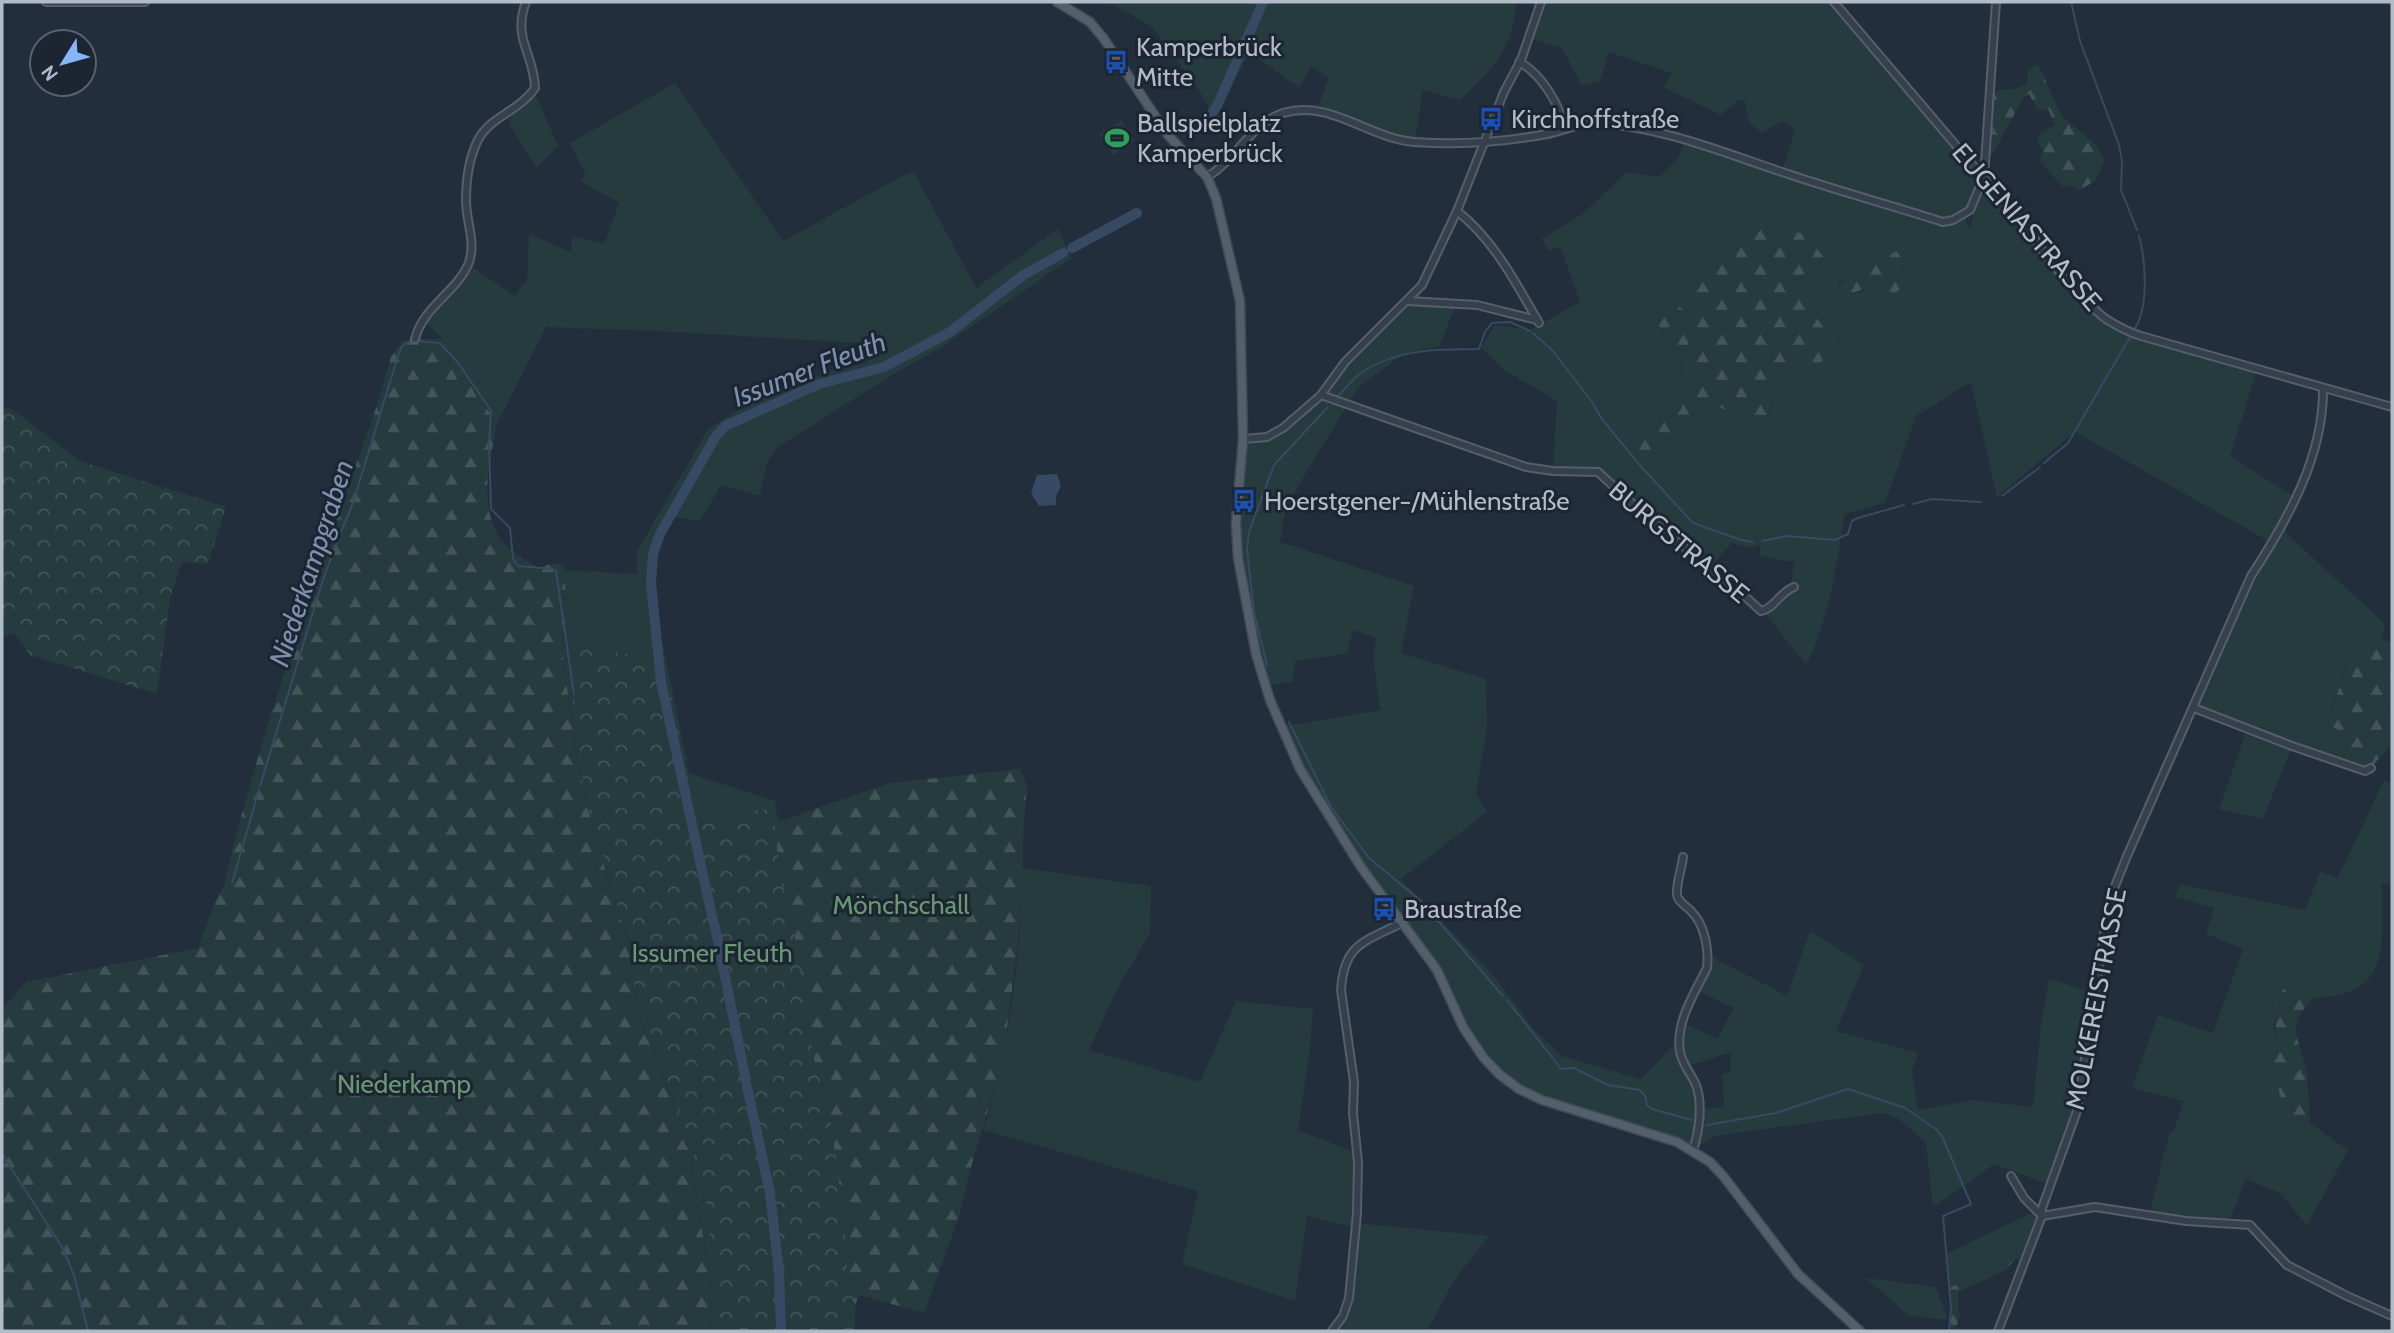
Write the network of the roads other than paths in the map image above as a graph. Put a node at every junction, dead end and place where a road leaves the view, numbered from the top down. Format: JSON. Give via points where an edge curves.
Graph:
{"nodes":[{"id":1,"x":46,"y":2,"type":"edge"},
{"id":2,"x":145,"y":2,"type":"edge"},
{"id":3,"x":526,"y":2,"type":"edge"},
{"id":4,"x":1057,"y":2,"type":"edge"},
{"id":5,"x":1541,"y":2,"type":"edge"},
{"id":6,"x":1834,"y":2,"type":"edge"},
{"id":7,"x":1996,"y":2,"type":"edge"},
{"id":8,"x":1519,"y":62,"type":"junction"},
{"id":9,"x":1565,"y":129,"type":"junction"},
{"id":10,"x":1486,"y":142,"type":"junction"},
{"id":11,"x":1207,"y":177,"type":"junction"},
{"id":12,"x":1983,"y":177,"type":"junction"},
{"id":13,"x":1457,"y":211,"type":"junction"},
{"id":14,"x":1408,"y":301,"type":"junction"},
{"id":15,"x":415,"y":339,"type":"dead end"},
{"id":16,"x":2323,"y":388,"type":"junction"},
{"id":17,"x":1321,"y":395,"type":"junction"},
{"id":18,"x":2392,"y":407,"type":"edge"},
{"id":19,"x":1243,"y":439,"type":"junction"},
{"id":20,"x":1794,"y":587,"type":"dead end"},
{"id":21,"x":2194,"y":708,"type":"junction"},
{"id":22,"x":2371,"y":768,"type":"dead end"},
{"id":23,"x":1683,"y":857,"type":"dead end"},
{"id":24,"x":1401,"y":923,"type":"junction"},
{"id":25,"x":1693,"y":1150,"type":"junction"},
{"id":26,"x":2011,"y":1176,"type":"dead end"},
{"id":27,"x":2042,"y":1216,"type":"junction"},
{"id":28,"x":2392,"y":1317,"type":"edge"},
{"id":29,"x":1332,"y":1331,"type":"edge"},
{"id":30,"x":1860,"y":1331,"type":"edge"},
{"id":31,"x":1998,"y":1331,"type":"edge"}],
"edges":[{"from":1,"to":2,"type":"street"},
{"from":3,"to":15,"type":"street","via":[[520,32],[535,88],[521,105],[488,126],[478,140],[466,200],[471,256],[461,277],[418,325]]},
{"from":4,"to":11,"type":"main road","via":[[1097,30],[1167,134]]},
{"from":5,"to":8,"type":"street"},
{"from":6,"to":12,"type":"street","name":"EUGENIASTRASSE"},
{"from":7,"to":12,"type":"street"},
{"from":8,"to":9,"type":"street","via":[[1550,96]]},
{"from":8,"to":10,"type":"street"},
{"from":9,"to":10,"type":"street"},
{"from":9,"to":12,"type":"street","via":[[1587,123],[1624,125],[1684,139],[1943,222],[1970,210]]},
{"from":10,"to":11,"type":"street","via":[[1415,142],[1375,133],[1325,112],[1296,111],[1267,121]]},
{"from":10,"to":13,"type":"street"},
{"from":11,"to":19,"type":"main road","via":[[1240,300]]},
{"from":12,"to":16,"type":"street","name":"EUGENIASTRASSE","via":[[2096,311],[2117,326]]},
{"from":13,"to":14,"type":"street","via":[[1422,285]]},
{"from":13,"to":14,"type":"street","via":[[1513,275],[1538,321],[1477,305]]},
{"from":14,"to":17,"type":"street","via":[[1345,362]]},
{"from":16,"to":18,"type":"street","name":"EUGENIASTRASSE"},
{"from":16,"to":21,"type":"street","name":"MOLKEREISTRASSE","via":[[2316,438],[2296,498],[2280,533],[2251,576]]},
{"from":17,"to":19,"type":"street","via":[[1283,428],[1267,437]]},
{"from":17,"to":20,"type":"street","name":"BURGSTRASSE","via":[[1526,467],[1598,472],[1761,611]]},
{"from":19,"to":24,"type":"main road","via":[[1238,558],[1248,622],[1270,700],[1325,812]]},
{"from":21,"to":22,"type":"street","via":[[2365,771]]},
{"from":21,"to":27,"type":"street","name":"MOLKEREISTRASSE","via":[[2109,901],[2077,1111]]},
{"from":23,"to":25,"type":"street","via":[[1677,895],[1700,924],[1708,958],[1679,1039],[1699,1101]]},
{"from":24,"to":25,"type":"main road","via":[[1437,970],[1462,1027],[1509,1082],[1542,1100],[1660,1135]]},
{"from":24,"to":29,"type":"street","via":[[1355,948],[1345,961],[1342,978],[1354,1082],[1357,1213],[1349,1298]]},
{"from":25,"to":30,"type":"main road","via":[[1724,1177],[1798,1274]]},
{"from":26,"to":27,"type":"street"},
{"from":27,"to":28,"type":"street","via":[[2095,1208],[2250,1225],[2287,1265]]},
{"from":27,"to":31,"type":"street","name":"MOLKEREISTRASSE"}]}
